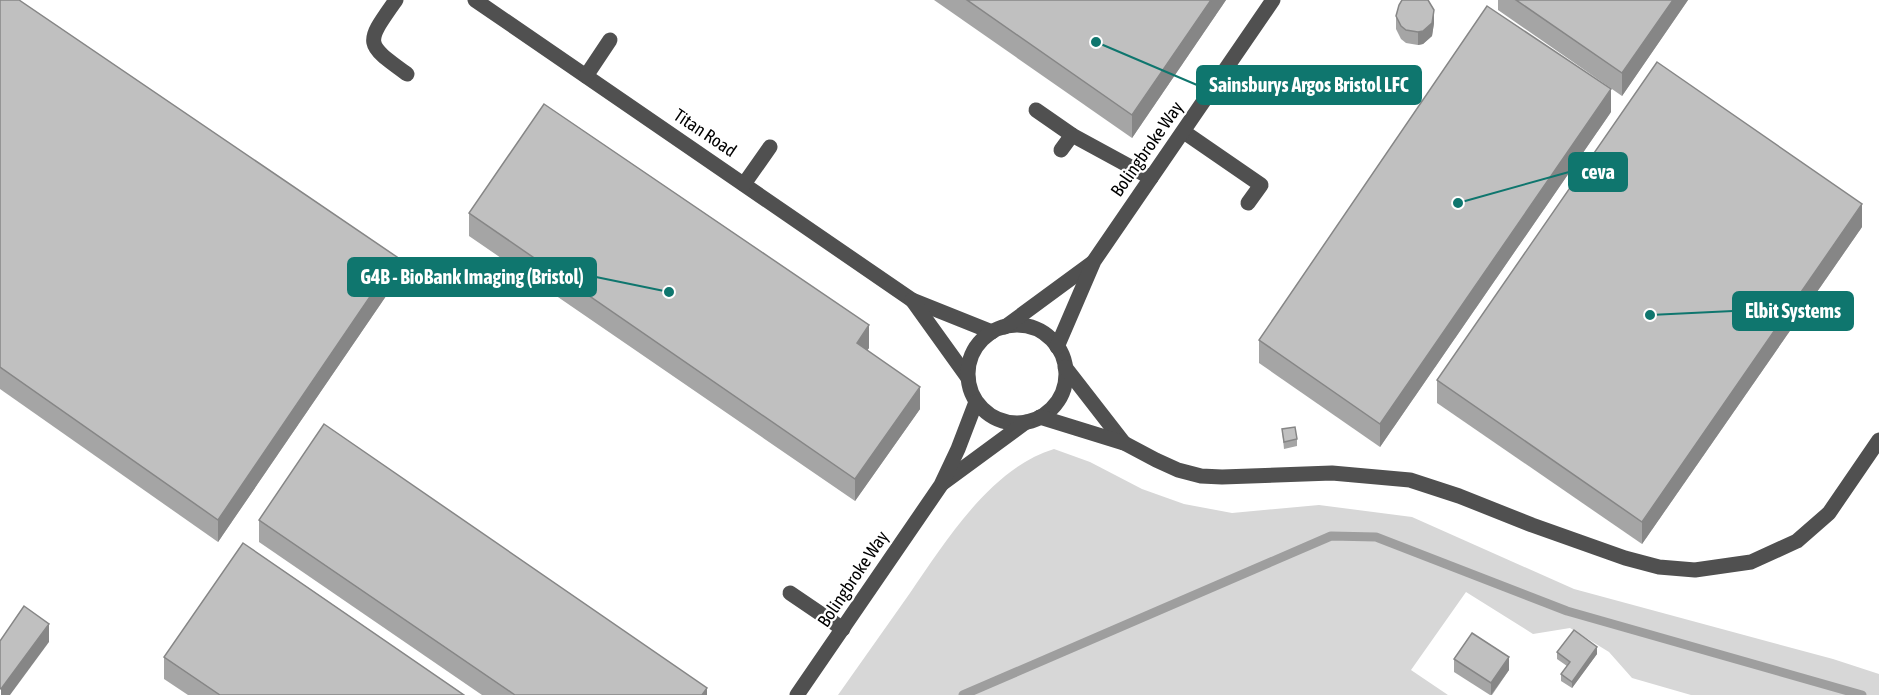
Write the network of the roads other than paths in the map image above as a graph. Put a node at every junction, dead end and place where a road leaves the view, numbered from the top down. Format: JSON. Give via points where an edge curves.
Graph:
{"nodes":[{"id":1,"x":396,"y":0,"type":"edge"},
{"id":2,"x":475,"y":0,"type":"edge"},
{"id":3,"x":1273,"y":0,"type":"edge"},
{"id":4,"x":610,"y":40,"type":"dead end"},
{"id":5,"x":407,"y":75,"type":"dead end"},
{"id":6,"x":586,"y":76,"type":"junction"},
{"id":7,"x":1036,"y":110,"type":"dead end"},
{"id":8,"x":1184,"y":132,"type":"junction"},
{"id":9,"x":1072,"y":135,"type":"junction"},
{"id":10,"x":770,"y":147,"type":"dead end"},
{"id":11,"x":1061,"y":150,"type":"dead end"},
{"id":12,"x":1151,"y":178,"type":"junction"},
{"id":13,"x":744,"y":183,"type":"junction"},
{"id":14,"x":1248,"y":203,"type":"dead end"},
{"id":15,"x":1094,"y":261,"type":"junction"},
{"id":16,"x":912,"y":300,"type":"junction"},
{"id":17,"x":998,"y":329,"type":"junction"},
{"id":18,"x":1057,"y":347,"type":"junction"},
{"id":19,"x":1065,"y":367,"type":"junction"},
{"id":20,"x":968,"y":378,"type":"junction"},
{"id":21,"x":976,"y":402,"type":"junction"},
{"id":22,"x":1033,"y":420,"type":"junction"},
{"id":23,"x":1879,"y":440,"type":"edge"},
{"id":24,"x":1124,"y":443,"type":"junction"},
{"id":25,"x":941,"y":485,"type":"junction"},
{"id":26,"x":790,"y":593,"type":"dead end"},
{"id":27,"x":843,"y":629,"type":"junction"},
{"id":28,"x":797,"y":695,"type":"edge"}],
"edges":[{"from":1,"to":5,"type":"street","via":[[376,28],[373,43],[379,54]]},
{"from":2,"to":6,"type":"street","name":"Titan Road"},
{"from":3,"to":8,"type":"street","name":"Bolingbroke Way"},
{"from":4,"to":6,"type":"street"},
{"from":6,"to":13,"type":"street","name":"Titan Road"},
{"from":7,"to":9,"type":"street"},
{"from":8,"to":12,"type":"street","name":"Bolingbroke Way"},
{"from":8,"to":14,"type":"street","via":[[1261,185]]},
{"from":9,"to":11,"type":"street"},
{"from":9,"to":12,"type":"street"},
{"from":10,"to":13,"type":"street"},
{"from":12,"to":15,"type":"street","name":"Bolingbroke Way"},
{"from":13,"to":16,"type":"street","name":"Titan Road"},
{"from":15,"to":17,"type":"street","name":"Bolingbroke Way"},
{"from":15,"to":18,"type":"street","name":"Bolingbroke Way"},
{"from":16,"to":17,"type":"street","name":"Titan Road"},
{"from":16,"to":20,"type":"street","name":"Titan Road"},
{"from":17,"to":18,"type":"street","via":[[1017,326],[1039,330]]},
{"from":17,"to":20,"type":"street","via":[[975,348]]},
{"from":18,"to":19,"type":"street"},
{"from":19,"to":22,"type":"street","via":[[1059,398]]},
{"from":19,"to":24,"type":"street"},
{"from":20,"to":21,"type":"street"},
{"from":21,"to":22,"type":"street","via":[[1003,421]]},
{"from":21,"to":25,"type":"street","name":"Bolingbroke Way"},
{"from":22,"to":24,"type":"street"},
{"from":22,"to":25,"type":"street","name":"Bolingbroke Way"},
{"from":23,"to":24,"type":"street","via":[[1829,513],[1797,541],[1750,562],[1695,570],[1659,567],[1626,558],[1410,480],[1332,473],[1201,476],[1178,470]]},
{"from":25,"to":27,"type":"street","name":"Bolingbroke Way"},
{"from":26,"to":27,"type":"street"},
{"from":27,"to":28,"type":"street","name":"Bolingbroke Way"}]}
